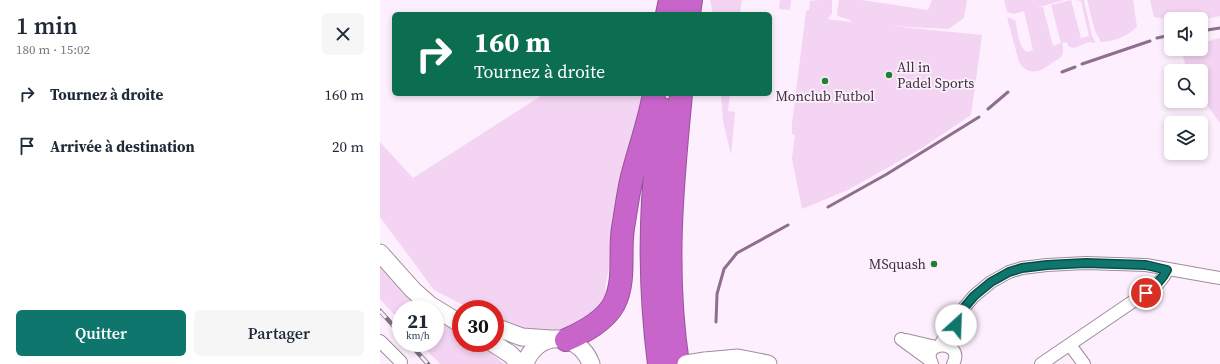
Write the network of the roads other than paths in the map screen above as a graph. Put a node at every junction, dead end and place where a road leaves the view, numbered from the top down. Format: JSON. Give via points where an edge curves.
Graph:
{"nodes":[{"id":1,"x":670,"y":0,"type":"edge"},
{"id":2,"x":674,"y":0,"type":"edge"},
{"id":3,"x":691,"y":0,"type":"edge"},
{"id":4,"x":667,"y":12,"type":"edge"},
{"id":5,"x":672,"y":12,"type":"edge"},
{"id":6,"x":689,"y":12,"type":"edge"},
{"id":7,"x":653,"y":96,"type":"edge"},
{"id":8,"x":663,"y":96,"type":"edge"},
{"id":9,"x":681,"y":96,"type":"edge"},
{"id":10,"x":678,"y":125,"type":"junction"},
{"id":11,"x":380,"y":252,"type":"edge"},
{"id":12,"x":395,"y":268,"type":"junction"},
{"id":13,"x":1167,"y":270,"type":"junction"},
{"id":14,"x":1220,"y":278,"type":"edge"},
{"id":15,"x":452,"y":306,"type":"edge"},
{"id":16,"x":958,"y":315,"type":"junction"},
{"id":17,"x":452,"y":318,"type":"edge"},
{"id":18,"x":504,"y":330,"type":"edge"},
{"id":19,"x":559,"y":339,"type":"junction"},
{"id":20,"x":380,"y":342,"type":"edge"},
{"id":21,"x":1070,"y":345,"type":"junction"},
{"id":22,"x":938,"y":346,"type":"junction"},
{"id":23,"x":504,"y":350,"type":"edge"},
{"id":24,"x":952,"y":350,"type":"junction"},
{"id":25,"x":401,"y":362,"type":"dead end"},
{"id":26,"x":932,"y":362,"type":"edge"},
{"id":27,"x":693,"y":363,"type":"edge"},
{"id":28,"x":520,"y":364,"type":"edge"},
{"id":29,"x":525,"y":364,"type":"edge"},
{"id":30,"x":593,"y":364,"type":"edge"},
{"id":31,"x":659,"y":364,"type":"edge"},
{"id":32,"x":678,"y":364,"type":"edge"},
{"id":33,"x":768,"y":364,"type":"edge"},
{"id":34,"x":953,"y":364,"type":"edge"},
{"id":35,"x":1041,"y":364,"type":"edge"},
{"id":36,"x":1084,"y":364,"type":"edge"}],
"edges":[{"from":1,"to":4,"type":"highway"},
{"from":2,"to":5,"type":"highway"},
{"from":3,"to":6,"type":"highway"},
{"from":7,"to":19,"type":"highway","via":[[622,230],[620,283],[614,304],[591,327]]},
{"from":8,"to":31,"type":"highway","via":[[653,200],[652,276]]},
{"from":9,"to":10,"type":"highway"},
{"from":10,"to":27,"type":"highway","via":[[679,288],[683,337]]},
{"from":10,"to":32,"type":"highway","via":[[671,204],[670,265],[673,329]]},
{"from":11,"to":12,"type":"main road"},
{"from":12,"to":15,"type":"main road","via":[[426,292]]},
{"from":12,"to":17,"type":"main road","via":[[413,290],[430,305]]},
{"from":13,"to":14,"type":"street"},
{"from":13,"to":16,"type":"street","via":[[1146,265],[1086,263],[1022,268],[991,282],[974,296]]},
{"from":13,"to":21,"type":"street","via":[[1157,285]]},
{"from":16,"to":22,"type":"street"},
{"from":16,"to":24,"type":"street"},
{"from":18,"to":19,"type":"main road","via":[[522,337]]},
{"from":19,"to":29,"type":"main road","via":[[541,343],[533,349]]},
{"from":19,"to":30,"type":"main road","via":[[577,344]]},
{"from":20,"to":25,"type":"street"},
{"from":21,"to":35,"type":"street"},
{"from":21,"to":36,"type":"street"},
{"from":22,"to":24,"type":"street","via":[[947,345]]},
{"from":22,"to":26,"type":"street","via":[[930,356]]},
{"from":22,"to":26,"type":"street","via":[[901,339]]},
{"from":23,"to":28,"type":"main road"},
{"from":24,"to":34,"type":"street","via":[[955,355]]},
{"from":27,"to":33,"type":"main road","via":[[738,358]]}]}
